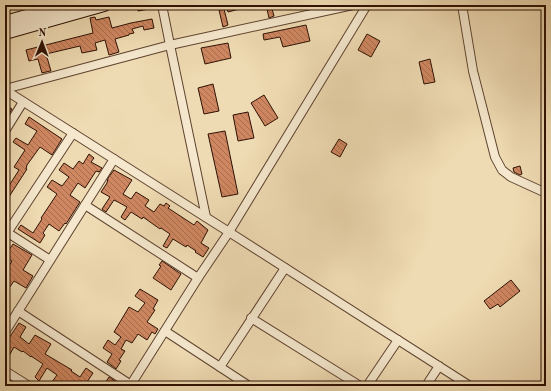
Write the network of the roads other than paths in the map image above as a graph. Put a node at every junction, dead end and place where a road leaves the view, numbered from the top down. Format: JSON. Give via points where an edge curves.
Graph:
{"nodes":[{"id":1,"x":66,"y":5,"type":"edge"},
{"id":2,"x":104,"y":5,"type":"edge"},
{"id":3,"x":162,"y":5,"type":"edge"},
{"id":4,"x":353,"y":5,"type":"edge"},
{"id":5,"x":367,"y":5,"type":"edge"},
{"id":6,"x":462,"y":5,"type":"edge"},
{"id":7,"x":5,"y":22,"type":"edge"},
{"id":8,"x":5,"y":33,"type":"edge"},
{"id":9,"x":170,"y":45,"type":"junction"},
{"id":10,"x":5,"y":90,"type":"edge"},
{"id":11,"x":23,"y":102,"type":"junction"},
{"id":12,"x":5,"y":131,"type":"edge"},
{"id":13,"x":73,"y":133,"type":"junction"},
{"id":14,"x":114,"y":159,"type":"junction"},
{"id":15,"x":546,"y":193,"type":"edge"},
{"id":16,"x":85,"y":205,"type":"junction"},
{"id":17,"x":206,"y":217,"type":"junction"},
{"id":18,"x":229,"y":232,"type":"junction"},
{"id":19,"x":6,"y":233,"type":"edge"},
{"id":20,"x":50,"y":260,"type":"junction"},
{"id":21,"x":285,"y":268,"type":"junction"},
{"id":22,"x":198,"y":278,"type":"junction"},
{"id":23,"x":18,"y":311,"type":"junction"},
{"id":24,"x":252,"y":318,"type":"junction"},
{"id":25,"x":164,"y":331,"type":"junction"},
{"id":26,"x":5,"y":332,"type":"edge"},
{"id":27,"x":398,"y":340,"type":"junction"},
{"id":28,"x":439,"y":366,"type":"junction"},
{"id":29,"x":220,"y":367,"type":"junction"},
{"id":30,"x":5,"y":370,"type":"edge"},
{"id":31,"x":29,"y":386,"type":"edge"},
{"id":32,"x":130,"y":386,"type":"edge"},
{"id":33,"x":249,"y":386,"type":"edge"},
{"id":34,"x":360,"y":386,"type":"edge"},
{"id":35,"x":367,"y":386,"type":"edge"},
{"id":36,"x":426,"y":386,"type":"edge"},
{"id":37,"x":470,"y":386,"type":"edge"}],
"edges":[{"from":1,"to":7,"type":"main road"},
{"from":2,"to":8,"type":"main road"},
{"from":3,"to":9,"type":"street"},
{"from":4,"to":9,"type":"street"},
{"from":5,"to":18,"type":"street"},
{"from":6,"to":15,"type":"street","via":[[473,71],[495,157],[502,170],[511,177]]},
{"from":9,"to":10,"type":"street"},
{"from":9,"to":17,"type":"street"},
{"from":10,"to":11,"type":"street"},
{"from":11,"to":12,"type":"street"},
{"from":11,"to":13,"type":"street"},
{"from":13,"to":14,"type":"street"},
{"from":13,"to":19,"type":"street"},
{"from":14,"to":16,"type":"street"},
{"from":14,"to":17,"type":"street"},
{"from":16,"to":20,"type":"street"},
{"from":16,"to":22,"type":"street"},
{"from":17,"to":18,"type":"street"},
{"from":18,"to":21,"type":"street"},
{"from":18,"to":22,"type":"street"},
{"from":19,"to":20,"type":"street"},
{"from":20,"to":23,"type":"street"},
{"from":21,"to":24,"type":"street"},
{"from":21,"to":27,"type":"street"},
{"from":22,"to":25,"type":"street"},
{"from":23,"to":26,"type":"street"},
{"from":23,"to":32,"type":"street"},
{"from":24,"to":29,"type":"street"},
{"from":24,"to":34,"type":"street"},
{"from":25,"to":29,"type":"street"},
{"from":25,"to":32,"type":"street"},
{"from":27,"to":28,"type":"street"},
{"from":27,"to":35,"type":"street"},
{"from":28,"to":36,"type":"street"},
{"from":28,"to":37,"type":"street"},
{"from":29,"to":33,"type":"street"},
{"from":30,"to":31,"type":"street"}]}
